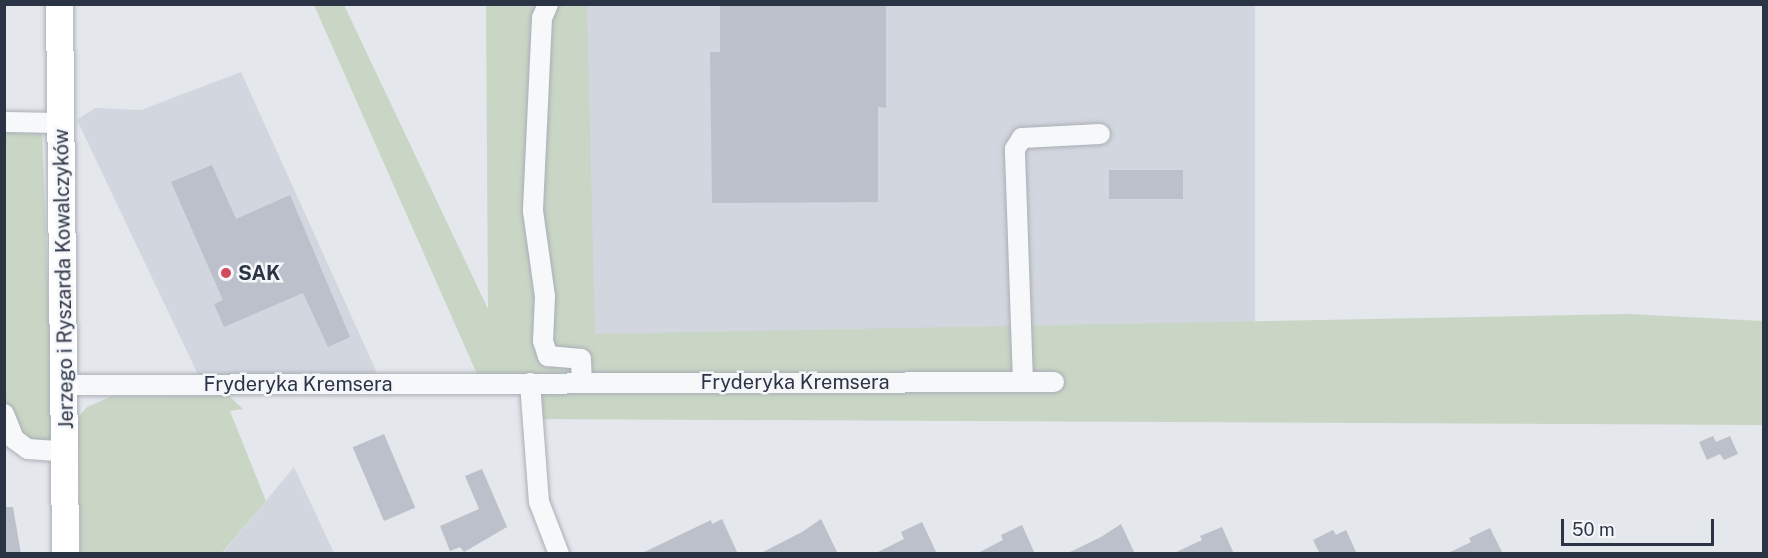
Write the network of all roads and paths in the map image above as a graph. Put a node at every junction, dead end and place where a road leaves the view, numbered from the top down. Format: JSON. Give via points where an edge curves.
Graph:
{"nodes":[{"id":1,"x":59,"y":4,"type":"edge"},
{"id":2,"x":548,"y":4,"type":"edge"},
{"id":3,"x":4,"y":122,"type":"edge"},
{"id":4,"x":61,"y":123,"type":"junction"},
{"id":5,"x":1100,"y":135,"type":"dead end"},
{"id":6,"x":582,"y":382,"type":"junction"},
{"id":7,"x":1023,"y":382,"type":"junction"},
{"id":8,"x":1054,"y":382,"type":"dead end"},
{"id":9,"x":530,"y":383,"type":"junction"},
{"id":10,"x":66,"y":385,"type":"junction"},
{"id":11,"x":4,"y":414,"type":"edge"},
{"id":12,"x":67,"y":452,"type":"junction"},
{"id":13,"x":65,"y":554,"type":"edge"},
{"id":14,"x":559,"y":554,"type":"edge"}],
"edges":[{"from":1,"to":4,"type":"main road","name":"Jerzego i Ryszarda Kowalczyków"},
{"from":2,"to":6,"type":"street","via":[[542,18],[533,212],[545,297],[543,341],[548,356],[581,359]]},
{"from":3,"to":4,"type":"street"},
{"from":4,"to":10,"type":"main road","name":"Jerzego i Ryszarda Kowalczyków"},
{"from":5,"to":7,"type":"street","via":[[1022,138],[1015,149]]},
{"from":6,"to":7,"type":"street","name":"Fryderyka Kremsera"},
{"from":6,"to":9,"type":"street","name":"Fryderyka Kremsera"},
{"from":7,"to":8,"type":"street","name":"Fryderyka Kremsera"},
{"from":9,"to":10,"type":"street","name":"Fryderyka Kremsera"},
{"from":9,"to":14,"type":"street","via":[[539,502]]},
{"from":10,"to":12,"type":"main road","name":"Jerzego i Ryszarda Kowalczyków"},
{"from":11,"to":12,"type":"street","via":[[14,439],[28,449]]},
{"from":12,"to":13,"type":"main road","name":"Jerzego i Ryszarda Kowalczyków"}]}
